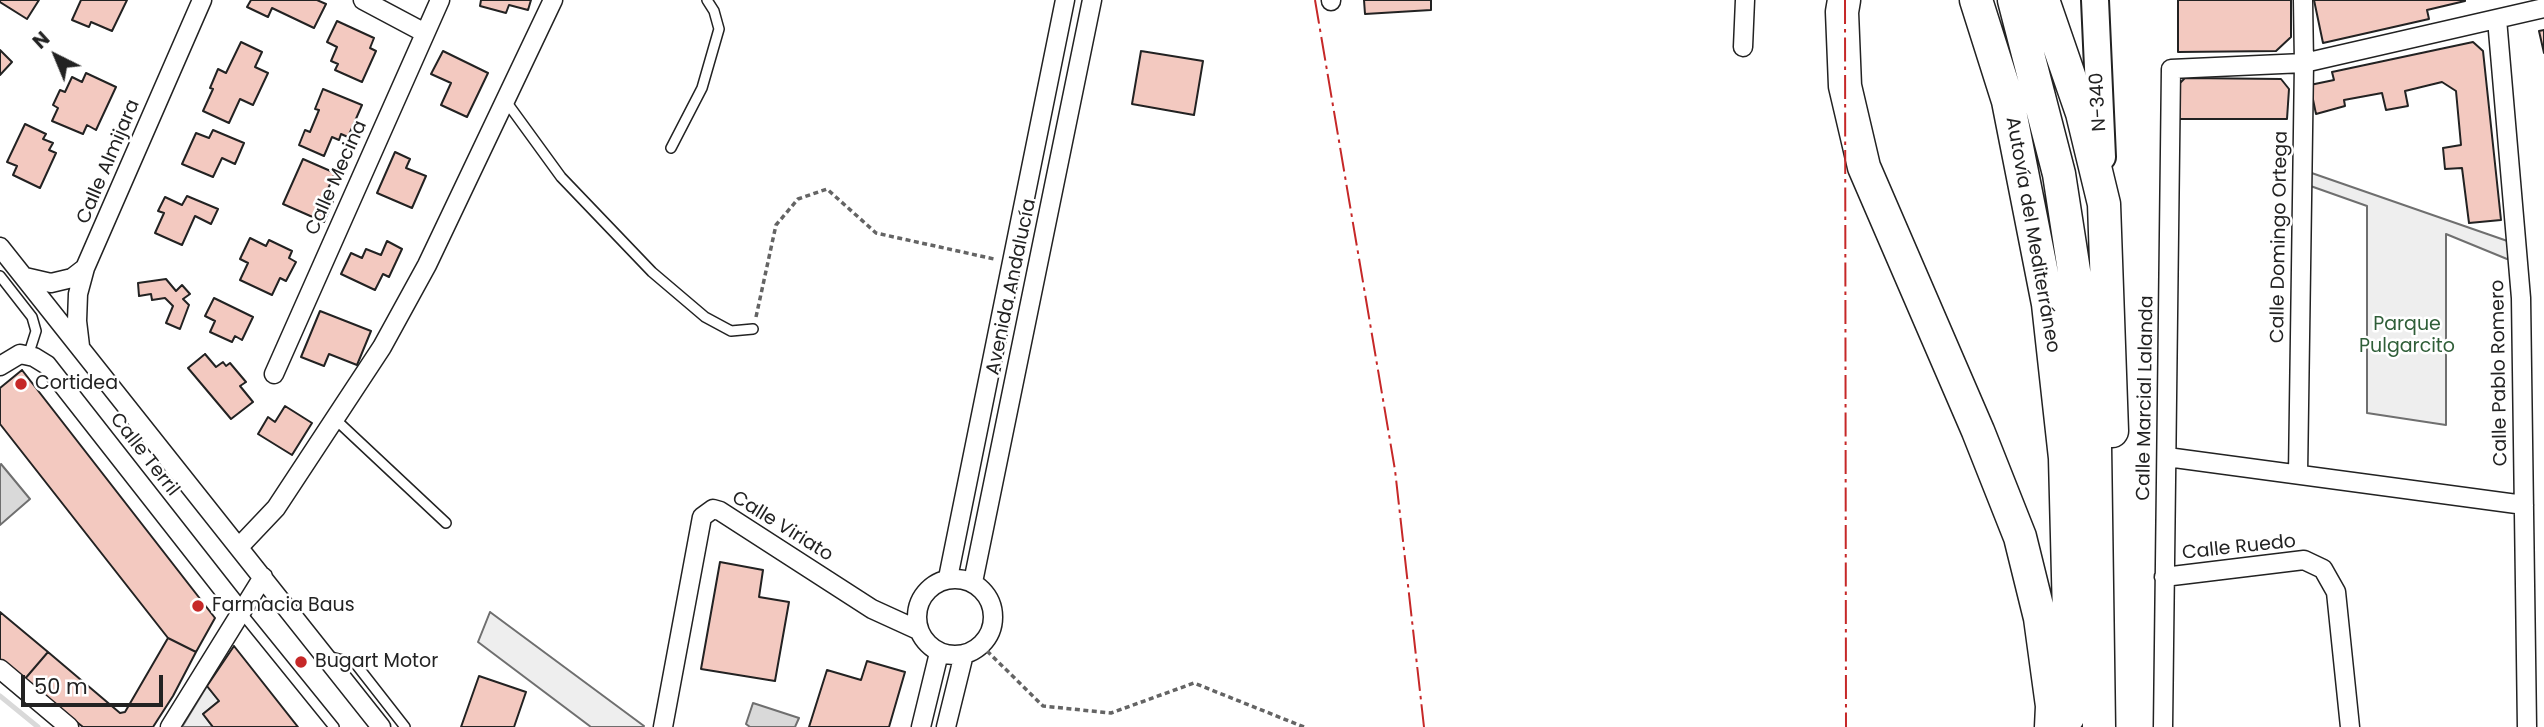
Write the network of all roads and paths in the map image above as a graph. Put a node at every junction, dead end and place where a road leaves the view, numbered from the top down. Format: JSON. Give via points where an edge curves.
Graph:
{"nodes":[{"id":1,"x":202,"y":0,"type":"edge"},
{"id":2,"x":363,"y":0,"type":"edge"},
{"id":3,"x":440,"y":0,"type":"edge"},
{"id":4,"x":553,"y":0,"type":"edge"},
{"id":5,"x":707,"y":0,"type":"edge"},
{"id":6,"x":1065,"y":0,"type":"edge"},
{"id":7,"x":1092,"y":0,"type":"edge"},
{"id":8,"x":1745,"y":0,"type":"edge"},
{"id":9,"x":1844,"y":0,"type":"edge"},
{"id":10,"x":1976,"y":0,"type":"edge"},
{"id":11,"x":2014,"y":0,"type":"edge"},
{"id":12,"x":2043,"y":0,"type":"edge"},
{"id":13,"x":2095,"y":0,"type":"edge"},
{"id":14,"x":2303,"y":0,"type":"edge"},
{"id":15,"x":2533,"y":6,"type":"edge"},
{"id":16,"x":2497,"y":19,"type":"junction"},
{"id":17,"x":425,"y":33,"type":"junction"},
{"id":18,"x":1743,"y":47,"type":"dead end"},
{"id":19,"x":2304,"y":63,"type":"junction"},
{"id":20,"x":505,"y":100,"type":"junction"},
{"id":21,"x":671,"y":148,"type":"dead end"},
{"id":22,"x":2104,"y":204,"type":"junction"},
{"id":23,"x":0,"y":247,"type":"edge"},
{"id":24,"x":998,"y":260,"type":"dead end"},
{"id":25,"x":85,"y":268,"type":"junction"},
{"id":26,"x":0,"y":276,"type":"edge"},
{"id":27,"x":25,"y":277,"type":"junction"},
{"id":28,"x":753,"y":329,"type":"joint"},
{"id":29,"x":80,"y":346,"type":"junction"},
{"id":30,"x":28,"y":356,"type":"junction"},
{"id":31,"x":0,"y":366,"type":"edge"},
{"id":32,"x":274,"y":374,"type":"dead end"},
{"id":33,"x":335,"y":419,"type":"junction"},
{"id":34,"x":2166,"y":457,"type":"junction"},
{"id":35,"x":2298,"y":474,"type":"junction"},
{"id":36,"x":2524,"y":505,"type":"junction"},
{"id":37,"x":446,"y":523,"type":"dead end"},
{"id":38,"x":239,"y":547,"type":"junction"},
{"id":39,"x":263,"y":577,"type":"junction"},
{"id":40,"x":2164,"y":577,"type":"junction"},
{"id":41,"x":948,"y":579,"type":"junction"},
{"id":42,"x":972,"y":582,"type":"junction"},
{"id":43,"x":240,"y":611,"type":"junction"},
{"id":44,"x":2040,"y":618,"type":"junction"},
{"id":45,"x":918,"y":630,"type":"junction"},
{"id":46,"x":981,"y":645,"type":"junction"},
{"id":47,"x":939,"y":653,"type":"junction"},
{"id":48,"x":964,"y":654,"type":"junction"},
{"id":49,"x":324,"y":655,"type":"junction"},
{"id":50,"x":0,"y":669,"type":"edge"},
{"id":51,"x":2100,"y":712,"type":"edge"},
{"id":52,"x":69,"y":727,"type":"edge"},
{"id":53,"x":170,"y":727,"type":"edge"},
{"id":54,"x":334,"y":727,"type":"edge"},
{"id":55,"x":380,"y":727,"type":"edge"},
{"id":56,"x":405,"y":727,"type":"edge"},
{"id":57,"x":663,"y":727,"type":"edge"},
{"id":58,"x":921,"y":727,"type":"edge"},
{"id":59,"x":946,"y":727,"type":"edge"},
{"id":60,"x":1304,"y":727,"type":"edge"},
{"id":61,"x":2036,"y":727,"type":"edge"},
{"id":62,"x":2051,"y":727,"type":"edge"},
{"id":63,"x":2068,"y":727,"type":"edge"},
{"id":64,"x":2163,"y":727,"type":"edge"},
{"id":65,"x":2350,"y":727,"type":"edge"},
{"id":66,"x":2527,"y":727,"type":"edge"}],
"edges":[{"from":1,"to":25,"type":"street","name":"Calle Almijara"},
{"from":2,"to":17,"type":"street"},
{"from":3,"to":17,"type":"street","name":"Calle Mecina"},
{"from":4,"to":20,"type":"street"},
{"from":5,"to":21,"type":"lane","via":[[719,29],[702,88]]},
{"from":6,"to":41,"type":"street","name":"Avenida Andalucía"},
{"from":7,"to":42,"type":"street","name":"Avenida Andalucía"},
{"from":8,"to":18,"type":"street"},
{"from":9,"to":44,"type":"highway","via":[[1844,86],[1864,167],[2020,537]]},
{"from":10,"to":63,"type":"highway","name":"Autovía del Mediterráneo","via":[[2008,101],[2048,304],[2065,458]]},
{"from":11,"to":51,"type":"highway","name":"Autovía del Mediterráneo","via":[[2059,174],[2079,303],[2095,445]]},
{"from":12,"to":22,"type":"highway","via":[[2082,113]]},
{"from":13,"to":22,"type":"main road","name":"N-340"},
{"from":14,"to":19,"type":"street","name":"Calle Domingo Ortega"},
{"from":15,"to":16,"type":"street"},
{"from":16,"to":19,"type":"street"},
{"from":16,"to":36,"type":"street","name":"Calle Pablo Romero","via":[[2521,298]]},
{"from":17,"to":32,"type":"street","name":"Calle Mecina"},
{"from":19,"to":34,"type":"street","name":"Calle Marcial Lalanda","via":[[2171,69]]},
{"from":19,"to":35,"type":"street","name":"Calle Domingo Ortega"},
{"from":20,"to":28,"type":"lane","via":[[561,177],[652,272],[705,317],[732,331]]},
{"from":20,"to":33,"type":"street","via":[[427,265]]},
{"from":22,"to":51,"type":"highway","via":[[2116,593]]},
{"from":23,"to":27,"type":"street"},
{"from":24,"to":28,"type":"path","via":[[876,233],[827,189],[798,199],[776,225]]},
{"from":25,"to":27,"type":"street","via":[[72,278],[51,283]]},
{"from":25,"to":29,"type":"street","name":"Calle Almijara","via":[[78,295]]},
{"from":26,"to":30,"type":"lane","via":[[32,317],[36,331]]},
{"from":27,"to":29,"type":"street"},
{"from":29,"to":38,"type":"street"},
{"from":30,"to":31,"type":"street","via":[[20,354]]},
{"from":30,"to":43,"type":"street","name":"Calle Terril","via":[[47,365]]},
{"from":33,"to":37,"type":"lane"},
{"from":33,"to":38,"type":"street","via":[[276,508]]},
{"from":34,"to":35,"type":"street"},
{"from":34,"to":40,"type":"street","name":"Calle Marcial Lalanda"},
{"from":35,"to":36,"type":"street"},
{"from":36,"to":66,"type":"street","name":"Calle Pablo Romero"},
{"from":38,"to":39,"type":"street"},
{"from":39,"to":43,"type":"street"},
{"from":39,"to":49,"type":"street"},
{"from":40,"to":64,"type":"street","name":"Calle Marcial Lalanda"},
{"from":40,"to":65,"type":"street","name":"Calle Ruedo","via":[[2304,560],[2323,569],[2336,592]]},
{"from":41,"to":42,"type":"street"},
{"from":41,"to":45,"type":"street","via":[[925,592],[918,604]]},
{"from":42,"to":46,"type":"street","via":[[993,611],[989,635]]},
{"from":43,"to":53,"type":"street"},
{"from":43,"to":54,"type":"lane"},
{"from":44,"to":61,"type":"highway"},
{"from":44,"to":62,"type":"highway"},
{"from":45,"to":47,"type":"street"},
{"from":45,"to":57,"type":"street","name":"Calle Viriato","via":[[872,609],[713,509],[702,517]]},
{"from":46,"to":48,"type":"street"},
{"from":46,"to":60,"type":"path","via":[[1043,706],[1111,713],[1194,683]]},
{"from":47,"to":48,"type":"street"},
{"from":47,"to":58,"type":"street"},
{"from":48,"to":59,"type":"street"},
{"from":49,"to":55,"type":"street"},
{"from":49,"to":56,"type":"lane","via":[[355,663]]},
{"from":50,"to":52,"type":"street"}]}
